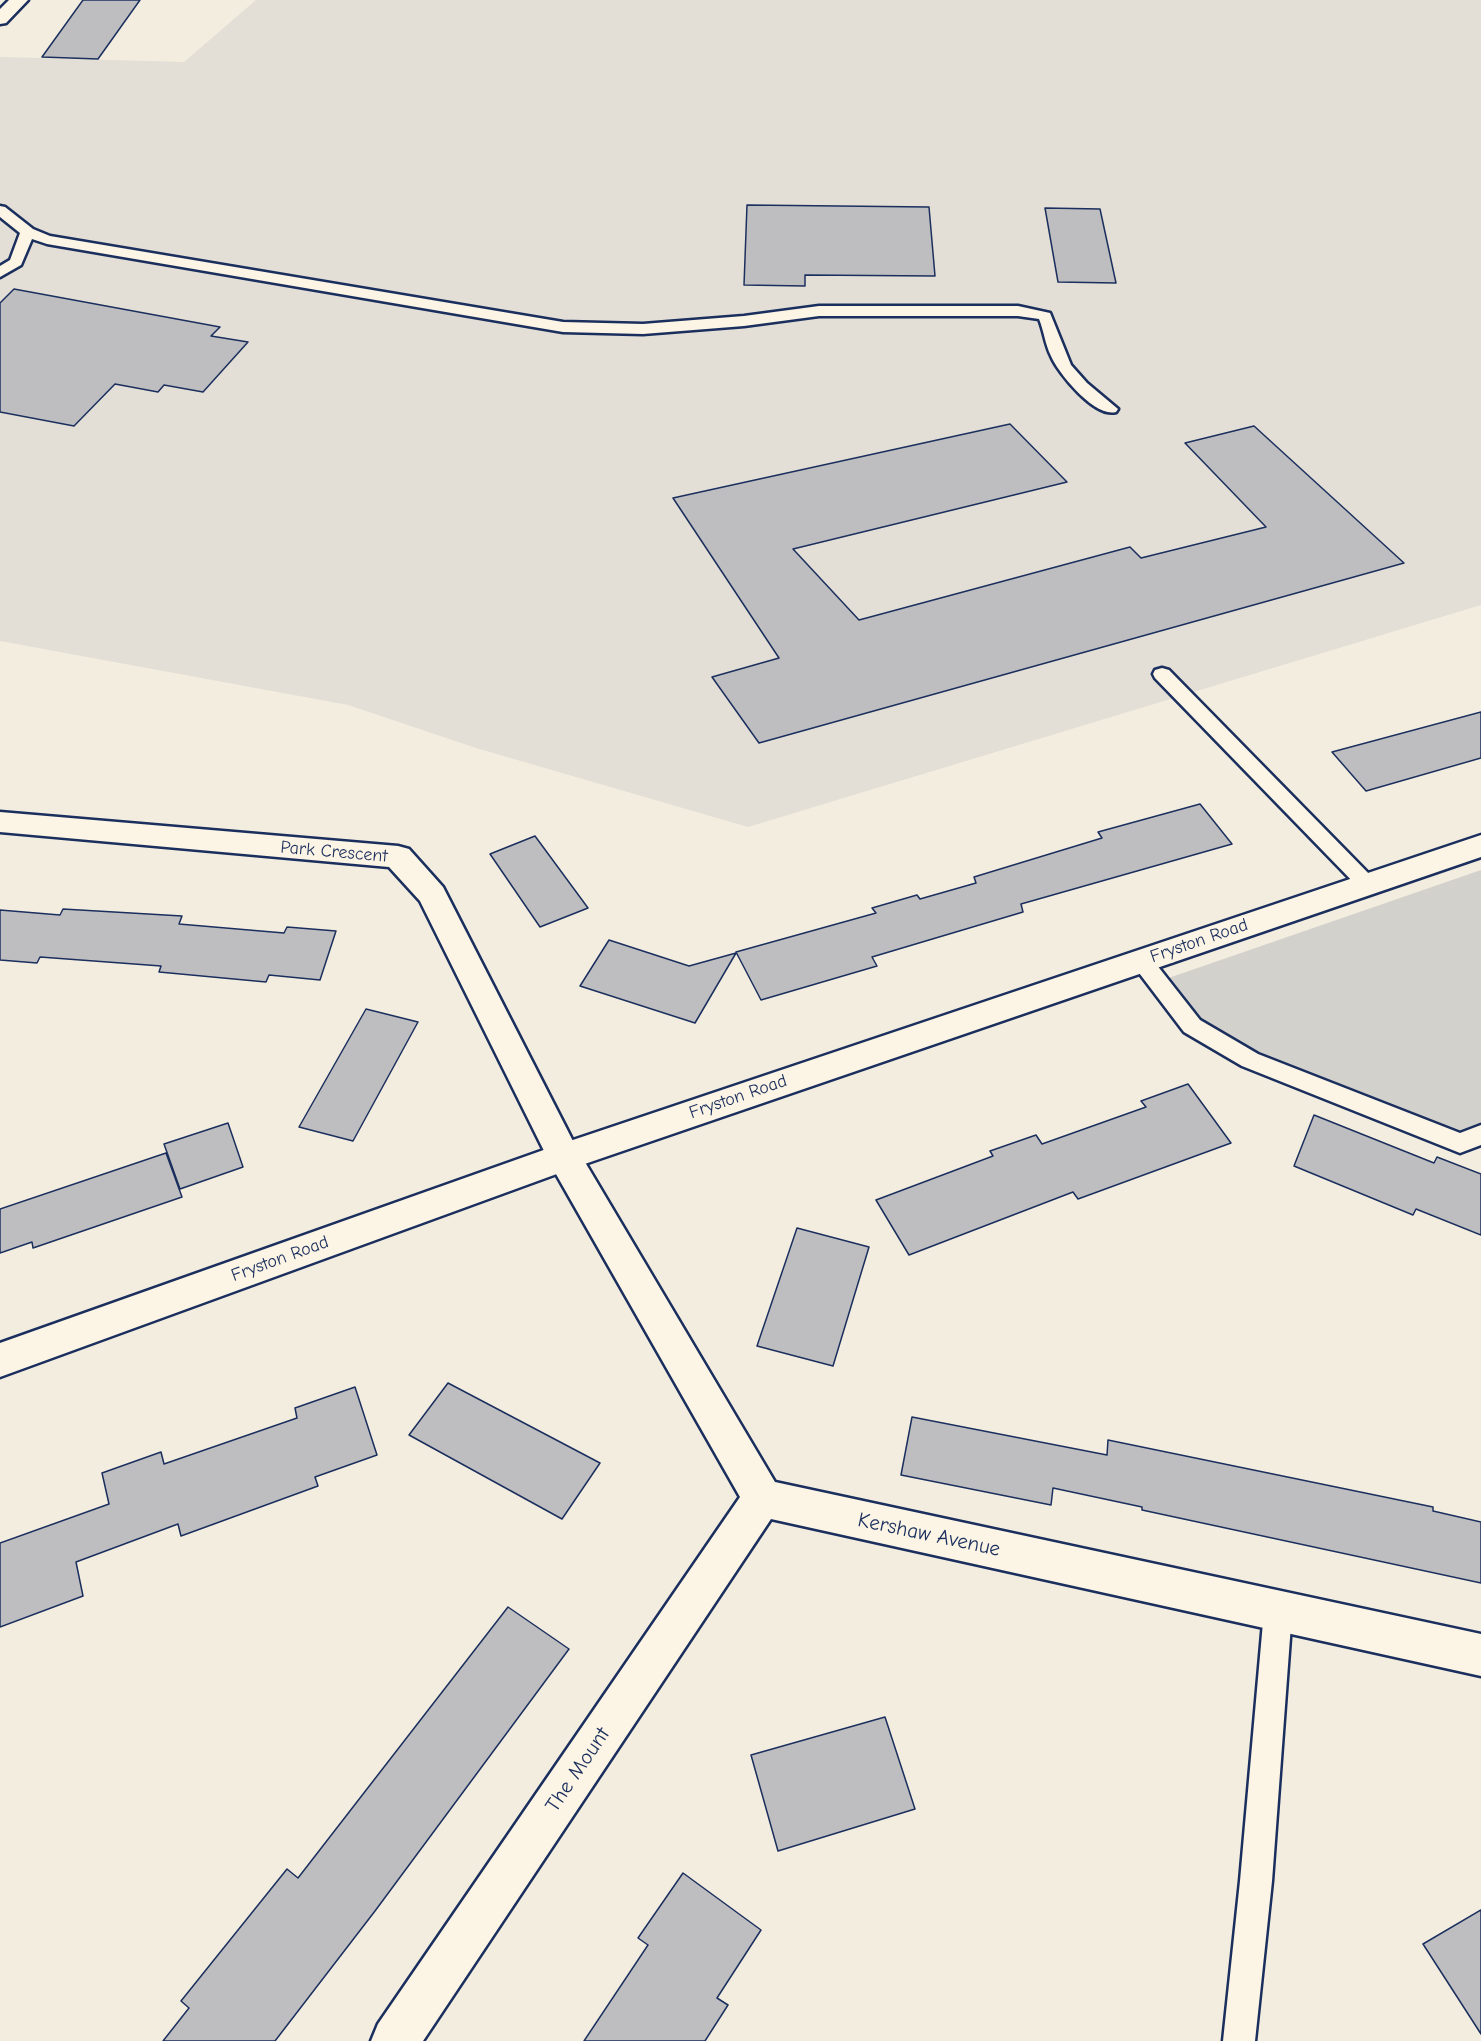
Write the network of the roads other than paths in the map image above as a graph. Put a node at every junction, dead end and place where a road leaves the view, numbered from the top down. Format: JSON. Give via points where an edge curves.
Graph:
{"nodes":[{"id":1,"x":19,"y":0,"type":"edge"},
{"id":2,"x":0,"y":19,"type":"edge"},
{"id":3,"x":0,"y":210,"type":"edge"},
{"id":4,"x":28,"y":232,"type":"junction"},
{"id":5,"x":0,"y":273,"type":"edge"},
{"id":6,"x":1110,"y":409,"type":"dead end"},
{"id":7,"x":1162,"y":674,"type":"dead end"},
{"id":8,"x":0,"y":822,"type":"edge"},
{"id":9,"x":1481,"y":846,"type":"edge"},
{"id":10,"x":1367,"y":884,"type":"junction"},
{"id":11,"x":1141,"y":961,"type":"junction"},
{"id":12,"x":1481,"y":1135,"type":"edge"},
{"id":13,"x":564,"y":1157,"type":"junction"},
{"id":14,"x":0,"y":1360,"type":"edge"},
{"id":15,"x":762,"y":1498,"type":"junction"},
{"id":16,"x":1278,"y":1611,"type":"junction"},
{"id":17,"x":1481,"y":1655,"type":"edge"},
{"id":18,"x":395,"y":2041,"type":"edge"},
{"id":19,"x":1239,"y":2041,"type":"edge"}],
"edges":[{"from":1,"to":2,"type":"street"},
{"from":3,"to":4,"type":"lane"},
{"from":4,"to":5,"type":"lane","via":[[16,262]]},
{"from":4,"to":6,"type":"lane","via":[[46,240],[563,327],[643,329],[819,311],[1018,311],[1045,316],[1059,358],[1070,374]]},
{"from":7,"to":10,"type":"lane"},
{"from":8,"to":13,"type":"street","name":"Park Crescent","via":[[398,857],[432,895]]},
{"from":9,"to":10,"type":"street","name":"Fryston Road"},
{"from":10,"to":11,"type":"street","name":"Fryston Road"},
{"from":11,"to":12,"type":"lane","via":[[1192,1026],[1250,1060],[1460,1143]]},
{"from":11,"to":13,"type":"street","name":"Fryston Road"},
{"from":13,"to":14,"type":"street","name":"Fryston Road"},
{"from":13,"to":15,"type":"street"},
{"from":15,"to":16,"type":"street","name":"Kershaw Avenue"},
{"from":15,"to":18,"type":"street","name":"The Mount"},
{"from":16,"to":17,"type":"street","name":"Kershaw Avenue"},
{"from":16,"to":19,"type":"lane"}]}
